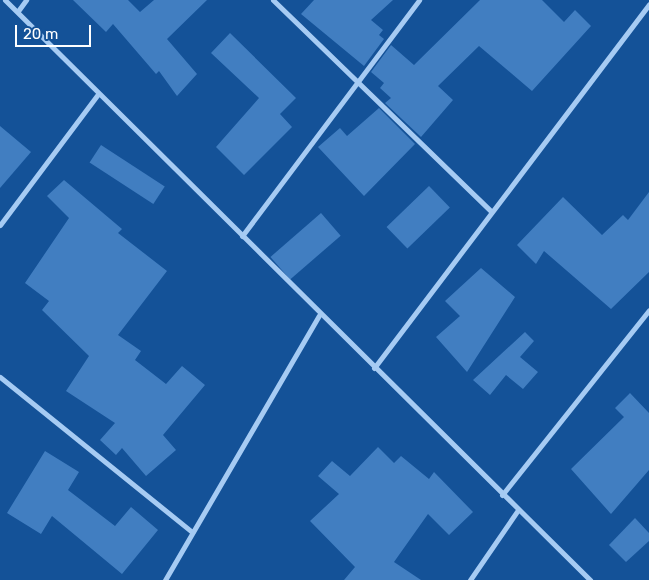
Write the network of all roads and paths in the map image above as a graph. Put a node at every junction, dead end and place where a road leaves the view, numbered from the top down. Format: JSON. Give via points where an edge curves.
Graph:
{"nodes":[{"id":1,"x":5,"y":0,"type":"edge"},
{"id":2,"x":26,"y":0,"type":"edge"},
{"id":3,"x":273,"y":0,"type":"edge"},
{"id":4,"x":419,"y":0,"type":"edge"},
{"id":5,"x":649,"y":4,"type":"edge"},
{"id":6,"x":18,"y":11,"type":"junction"},
{"id":7,"x":357,"y":82,"type":"junction"},
{"id":8,"x":98,"y":94,"type":"junction"},
{"id":9,"x":490,"y":210,"type":"junction"},
{"id":10,"x":0,"y":225,"type":"edge"},
{"id":11,"x":242,"y":236,"type":"junction"},
{"id":12,"x":649,"y":310,"type":"edge"},
{"id":13,"x":320,"y":315,"type":"junction"},
{"id":14,"x":374,"y":368,"type":"junction"},
{"id":15,"x":0,"y":377,"type":"edge"},
{"id":16,"x":502,"y":495,"type":"junction"},
{"id":17,"x":518,"y":510,"type":"junction"},
{"id":18,"x":192,"y":532,"type":"junction"},
{"id":19,"x":165,"y":580,"type":"edge"},
{"id":20,"x":470,"y":580,"type":"edge"},
{"id":21,"x":590,"y":580,"type":"edge"}],
"edges":[{"from":1,"to":6,"type":"street"},
{"from":2,"to":6,"type":"street"},
{"from":3,"to":7,"type":"street"},
{"from":4,"to":7,"type":"street"},
{"from":5,"to":9,"type":"street"},
{"from":6,"to":8,"type":"street"},
{"from":7,"to":9,"type":"street"},
{"from":7,"to":11,"type":"street"},
{"from":8,"to":10,"type":"street"},
{"from":8,"to":11,"type":"street"},
{"from":9,"to":14,"type":"street"},
{"from":11,"to":13,"type":"street"},
{"from":12,"to":16,"type":"street"},
{"from":13,"to":14,"type":"street"},
{"from":13,"to":18,"type":"street"},
{"from":14,"to":16,"type":"street"},
{"from":15,"to":18,"type":"street"},
{"from":16,"to":17,"type":"street"},
{"from":17,"to":20,"type":"street"},
{"from":17,"to":21,"type":"street"},
{"from":18,"to":19,"type":"street"}]}
